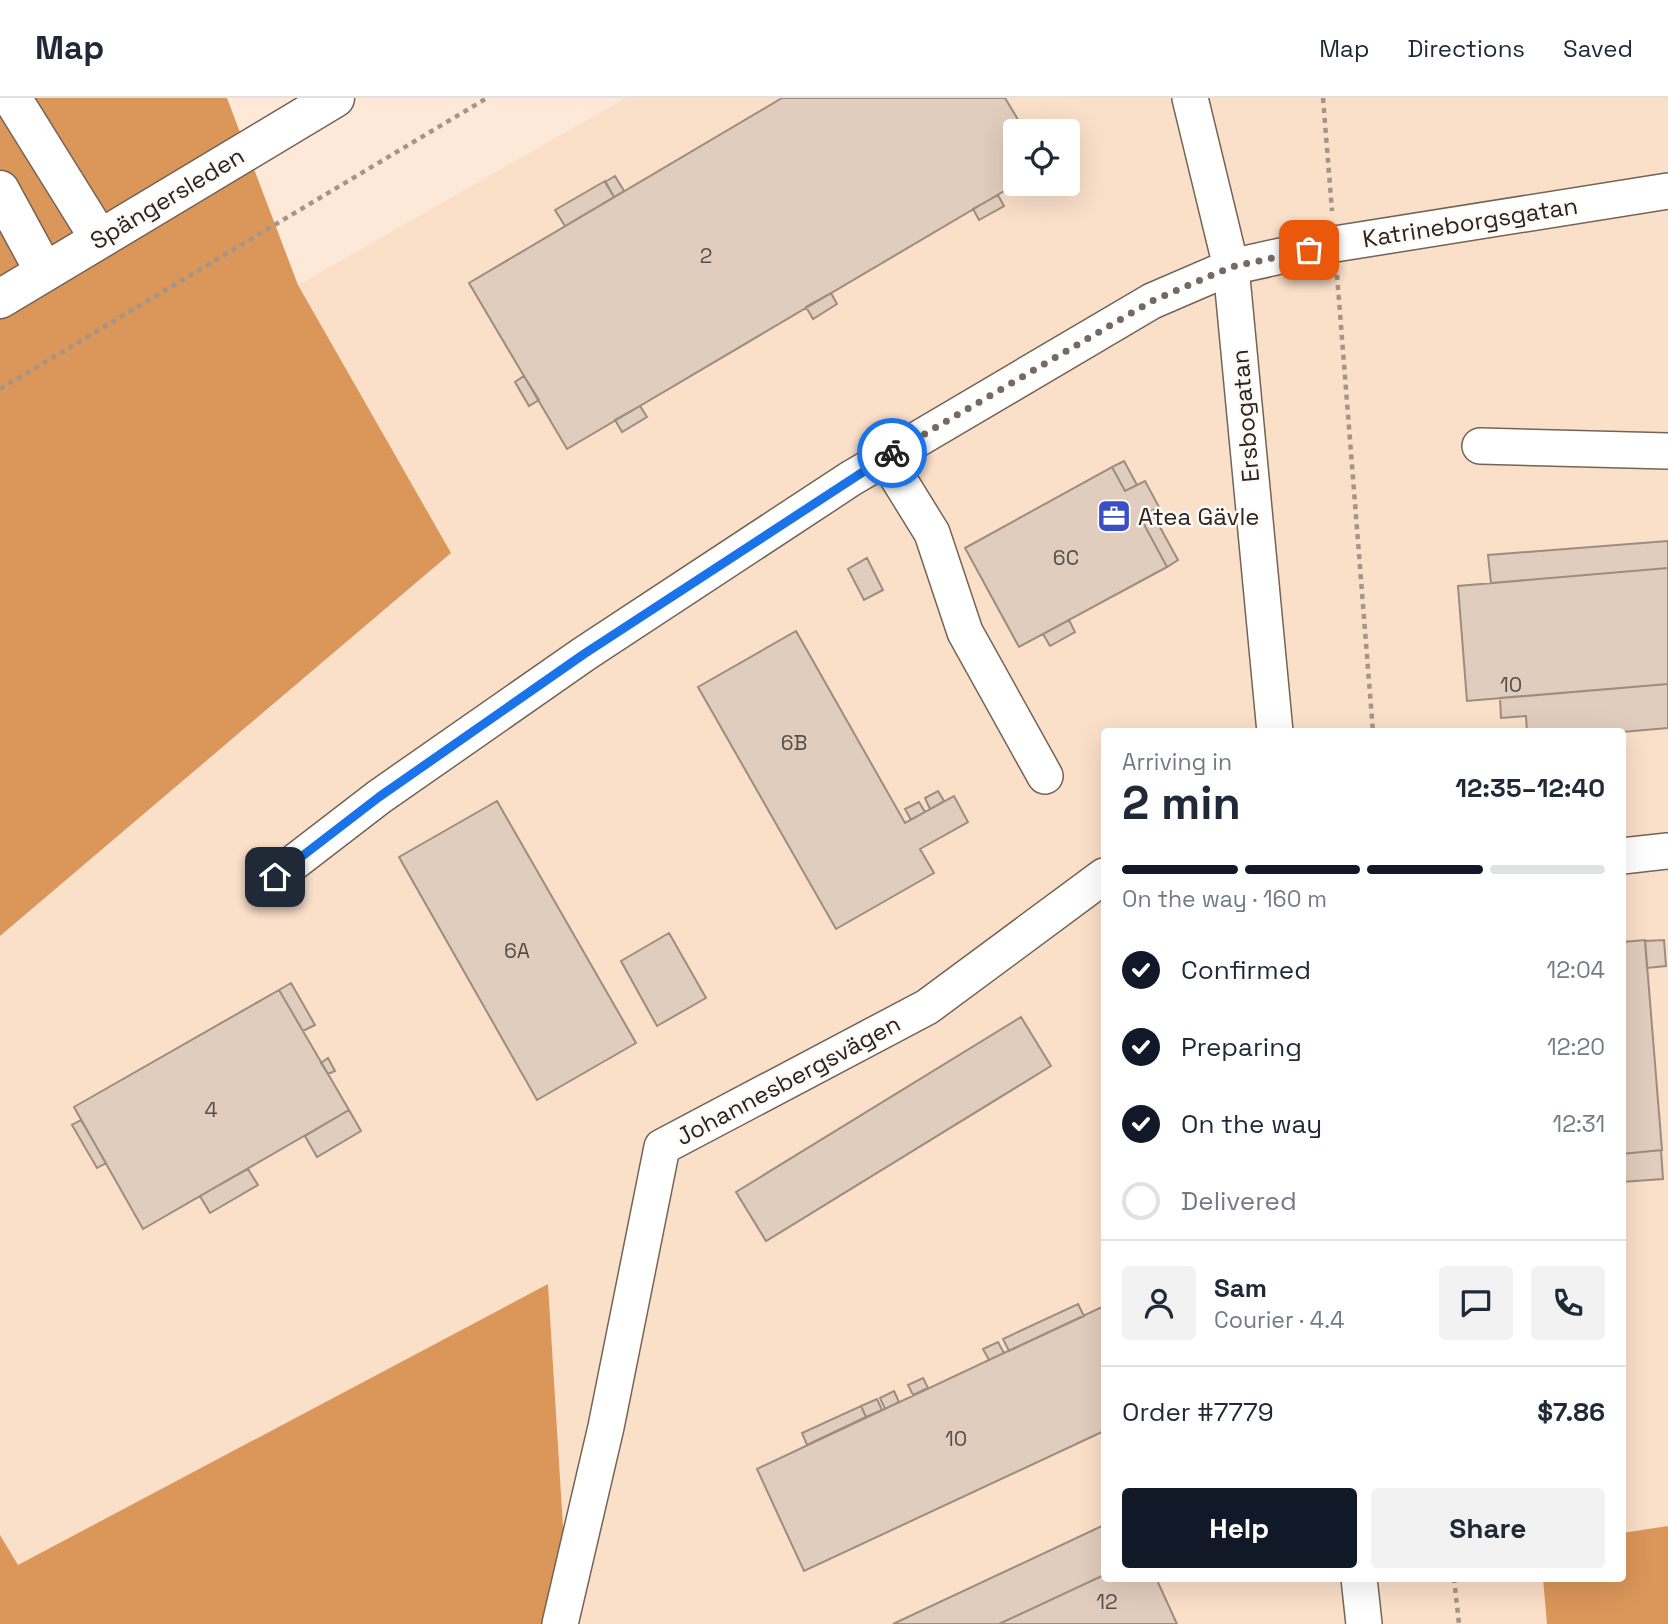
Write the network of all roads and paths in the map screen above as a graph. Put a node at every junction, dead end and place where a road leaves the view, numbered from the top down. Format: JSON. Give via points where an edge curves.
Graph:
{"nodes":[{"id":1,"x":12,"y":98,"type":"edge"},
{"id":2,"x":335,"y":98,"type":"edge"},
{"id":3,"x":486,"y":98,"type":"edge"},
{"id":4,"x":1190,"y":98,"type":"edge"},
{"id":5,"x":1323,"y":98,"type":"edge"},
{"id":6,"x":0,"y":190,"type":"edge"},
{"id":7,"x":1668,"y":191,"type":"edge"},
{"id":8,"x":99,"y":238,"type":"junction"},
{"id":9,"x":1335,"y":244,"type":"junction"},
{"id":10,"x":1231,"y":267,"type":"junction"},
{"id":11,"x":44,"y":271,"type":"junction"},
{"id":12,"x":0,"y":299,"type":"edge"},
{"id":13,"x":0,"y":389,"type":"edge"},
{"id":14,"x":1480,"y":446,"type":"dead end"},
{"id":15,"x":1668,"y":451,"type":"edge"},
{"id":16,"x":885,"y":457,"type":"junction"},
{"id":17,"x":1275,"y":728,"type":"edge"},
{"id":18,"x":1373,"y":728,"type":"edge"},
{"id":19,"x":1045,"y":776,"type":"dead end"},
{"id":20,"x":1668,"y":851,"type":"edge"},
{"id":21,"x":1626,"y":856,"type":"edge"},
{"id":22,"x":275,"y":877,"type":"dead end"},
{"id":23,"x":1101,"y":878,"type":"edge"},
{"id":24,"x":1359,"y":1582,"type":"edge"},
{"id":25,"x":1454,"y":1582,"type":"edge"},
{"id":26,"x":560,"y":1624,"type":"edge"},
{"id":27,"x":1364,"y":1624,"type":"edge"},
{"id":28,"x":1459,"y":1624,"type":"edge"}],
"edges":[{"from":1,"to":8,"type":"main road"},
{"from":2,"to":8,"type":"main road","name":"Spängersleden"},
{"from":3,"to":13,"type":"path"},
{"from":4,"to":10,"type":"street","name":"Ersbogatan"},
{"from":5,"to":9,"type":"path"},
{"from":6,"to":11,"type":"main road"},
{"from":7,"to":9,"type":"street","name":"Katrineborgsgatan"},
{"from":8,"to":11,"type":"main road","name":"Spängersleden"},
{"from":9,"to":10,"type":"street","name":"Katrineborgsgatan"},
{"from":9,"to":18,"type":"path"},
{"from":10,"to":16,"type":"street","via":[[1152,301]]},
{"from":10,"to":17,"type":"street","name":"Ersbogatan"},
{"from":11,"to":12,"type":"main road","name":"Spängersleden"},
{"from":14,"to":15,"type":"street"},
{"from":16,"to":19,"type":"street","via":[[932,533],[965,632]]},
{"from":16,"to":22,"type":"street","via":[[584,654],[379,797]]},
{"from":20,"to":21,"type":"street"},
{"from":23,"to":26,"type":"street","name":"Johannesbergsvägen","via":[[927,1007],[662,1147],[606,1427]]},
{"from":24,"to":27,"type":"street"},
{"from":25,"to":28,"type":"path"}]}
